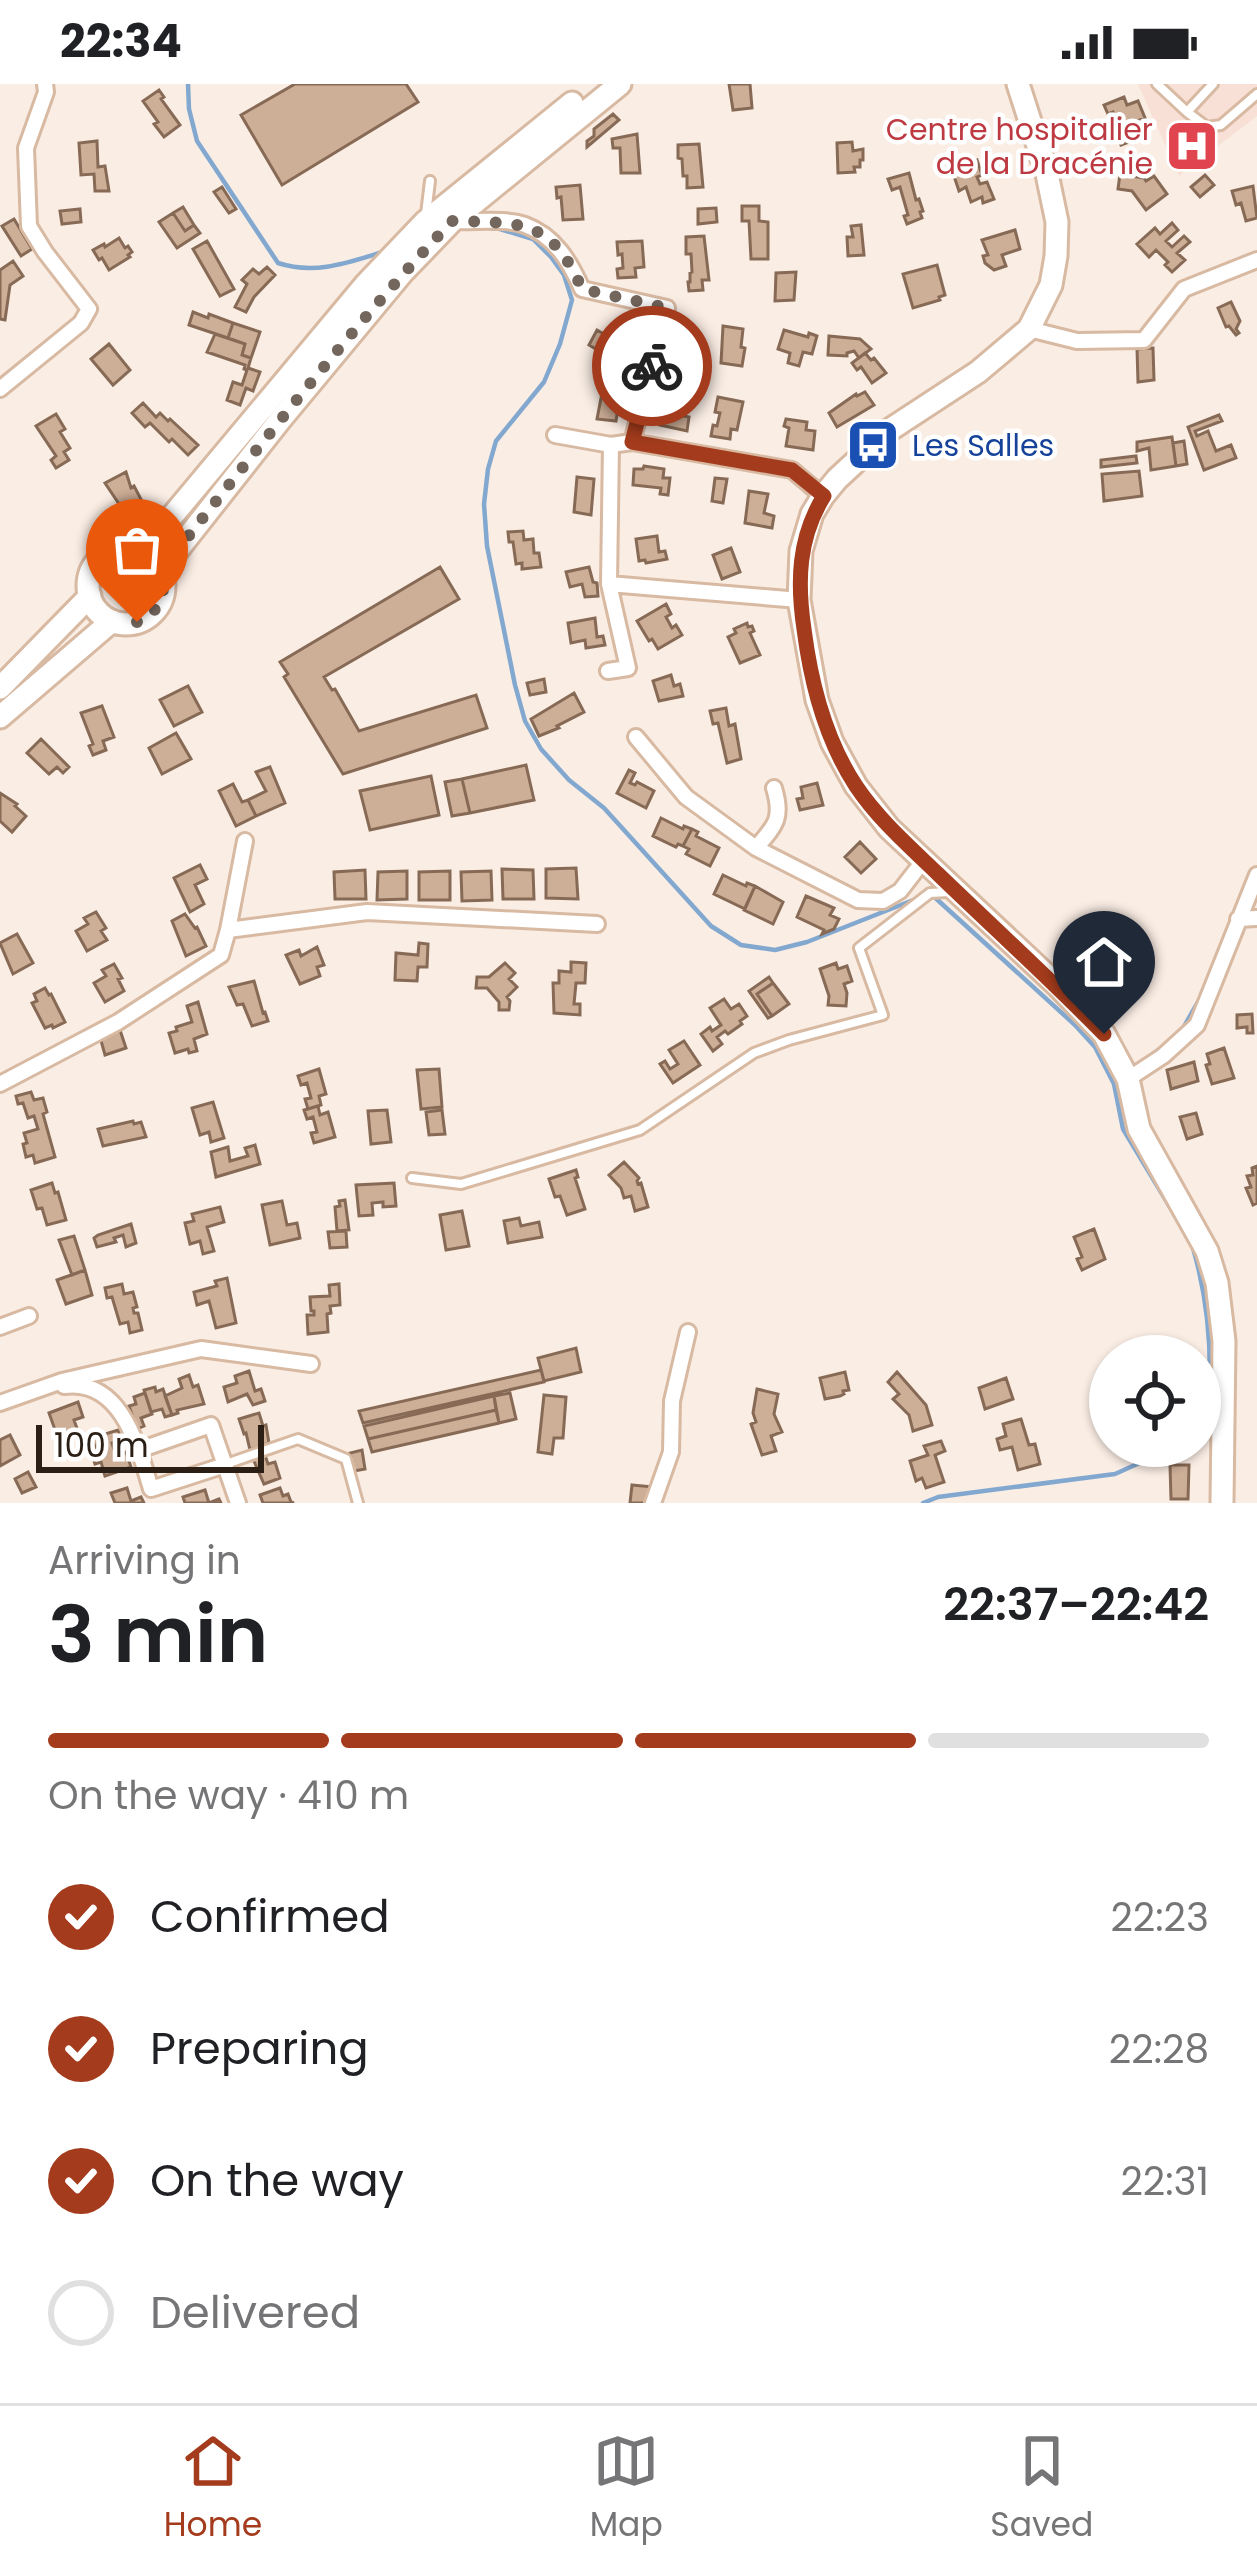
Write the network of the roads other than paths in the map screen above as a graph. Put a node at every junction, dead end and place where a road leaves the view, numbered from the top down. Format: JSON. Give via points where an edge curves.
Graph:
{"nodes":[{"id":1,"x":45,"y":84,"type":"edge"},
{"id":2,"x":596,"y":84,"type":"edge"},
{"id":3,"x":620,"y":84,"type":"edge"},
{"id":4,"x":1018,"y":84,"type":"edge"},
{"id":5,"x":1157,"y":84,"type":"edge"},
{"id":6,"x":1214,"y":84,"type":"edge"},
{"id":7,"x":1257,"y":94,"type":"edge"},
{"id":8,"x":1186,"y":112,"type":"junction"},
{"id":9,"x":430,"y":181,"type":"dead end"},
{"id":10,"x":452,"y":221,"type":"junction"},
{"id":11,"x":425,"y":222,"type":"junction"},
{"id":12,"x":1257,"y":260,"type":"edge"},
{"id":13,"x":1029,"y":328,"type":"junction"},
{"id":14,"x":0,"y":389,"type":"edge"},
{"id":15,"x":555,"y":435,"type":"dead end"},
{"id":16,"x":632,"y":442,"type":"junction"},
{"id":17,"x":611,"y":445,"type":"junction"},
{"id":18,"x":824,"y":496,"type":"junction"},
{"id":19,"x":142,"y":551,"type":"junction"},
{"id":20,"x":161,"y":571,"type":"junction"},
{"id":21,"x":609,"y":584,"type":"junction"},
{"id":22,"x":90,"y":596,"type":"junction"},
{"id":23,"x":800,"y":600,"type":"junction"},
{"id":24,"x":112,"y":621,"type":"junction"},
{"id":25,"x":608,"y":671,"type":"dead end"},
{"id":26,"x":0,"y":688,"type":"edge"},
{"id":27,"x":0,"y":717,"type":"edge"},
{"id":28,"x":636,"y":737,"type":"dead end"},
{"id":29,"x":774,"y":788,"type":"dead end"},
{"id":30,"x":245,"y":841,"type":"dead end"},
{"id":31,"x":756,"y":848,"type":"junction"},
{"id":32,"x":924,"y":860,"type":"junction"},
{"id":33,"x":1257,"y":875,"type":"edge"},
{"id":34,"x":956,"y":891,"type":"junction"},
{"id":35,"x":1257,"y":918,"type":"edge"},
{"id":36,"x":1238,"y":919,"type":"junction"},
{"id":37,"x":597,"y":924,"type":"dead end"},
{"id":38,"x":229,"y":930,"type":"junction"},
{"id":39,"x":1128,"y":1079,"type":"junction"},
{"id":40,"x":0,"y":1084,"type":"edge"},
{"id":41,"x":412,"y":1178,"type":"dead end"},
{"id":42,"x":29,"y":1316,"type":"dead end"},
{"id":43,"x":0,"y":1327,"type":"edge"},
{"id":44,"x":688,"y":1332,"type":"dead end"},
{"id":45,"x":311,"y":1364,"type":"dead end"},
{"id":46,"x":35,"y":1390,"type":"junction"},
{"id":47,"x":0,"y":1403,"type":"edge"},
{"id":48,"x":139,"y":1450,"type":"junction"},
{"id":49,"x":225,"y":1465,"type":"junction"},
{"id":50,"x":238,"y":1503,"type":"edge"},
{"id":51,"x":358,"y":1503,"type":"edge"},
{"id":52,"x":652,"y":1503,"type":"edge"},
{"id":53,"x":1222,"y":1503,"type":"edge"}],
"edges":[{"from":1,"to":14,"type":"street","via":[[26,148],[29,226],[89,309]]},
{"from":2,"to":11,"type":"main road"},
{"from":3,"to":10,"type":"main road"},
{"from":4,"to":13,"type":"main road","via":[[1058,222],[1051,285]]},
{"from":5,"to":8,"type":"lane"},
{"from":6,"to":8,"type":"lane"},
{"from":7,"to":8,"type":"lane","via":[[1221,124],[1207,127]]},
{"from":9,"to":11,"type":"lane"},
{"from":10,"to":16,"type":"street","via":[[522,224],[568,258],[582,289],[668,308]]},
{"from":10,"to":20,"type":"main road"},
{"from":11,"to":19,"type":"main road"},
{"from":12,"to":13,"type":"street","via":[[1184,289],[1144,340],[1077,341]]},
{"from":13,"to":18,"type":"main road","via":[[978,373],[891,429]]},
{"from":15,"to":17,"type":"street"},
{"from":16,"to":17,"type":"street"},
{"from":16,"to":18,"type":"street","via":[[792,470]]},
{"from":17,"to":21,"type":"street"},
{"from":18,"to":23,"type":"main road","via":[[800,551]]},
{"from":19,"to":20,"type":"main road"},
{"from":19,"to":22,"type":"main road","via":[[118,548],[97,561]]},
{"from":20,"to":24,"type":"main road","via":[[163,596],[149,617]]},
{"from":21,"to":23,"type":"street"},
{"from":21,"to":25,"type":"street","via":[[628,668]]},
{"from":22,"to":24,"type":"main road"},
{"from":22,"to":26,"type":"main road"},
{"from":23,"to":32,"type":"main road","via":[[832,742],[856,786]]},
{"from":24,"to":27,"type":"main road"},
{"from":28,"to":31,"type":"street","via":[[686,797]]},
{"from":29,"to":31,"type":"street","via":[[780,808]]},
{"from":30,"to":38,"type":"street"},
{"from":31,"to":32,"type":"street","via":[[858,899],[884,901]]},
{"from":32,"to":34,"type":"main road"},
{"from":33,"to":36,"type":"street"},
{"from":34,"to":39,"type":"main road","via":[[1104,1034]]},
{"from":34,"to":41,"type":"lane","via":[[930,893],[859,948],[883,1016],[754,1053],[640,1130],[461,1184]]},
{"from":35,"to":36,"type":"street"},
{"from":36,"to":39,"type":"street","via":[[1197,1024]]},
{"from":37,"to":38,"type":"street","via":[[367,912]]},
{"from":38,"to":40,"type":"street","via":[[220,955],[118,1022]]},
{"from":39,"to":53,"type":"main road","via":[[1139,1129],[1207,1251],[1216,1283]]},
{"from":42,"to":43,"type":"street"},
{"from":44,"to":52,"type":"street","via":[[672,1402],[671,1452]]},
{"from":45,"to":46,"type":"street","via":[[201,1349]]},
{"from":46,"to":47,"type":"street"},
{"from":46,"to":48,"type":"street","via":[[78,1384],[105,1395]]},
{"from":48,"to":49,"type":"street","via":[[151,1489]]},
{"from":48,"to":49,"type":"street","via":[[212,1425]]},
{"from":49,"to":50,"type":"street"},
{"from":49,"to":51,"type":"lane","via":[[298,1439],[346,1460]]}]}
